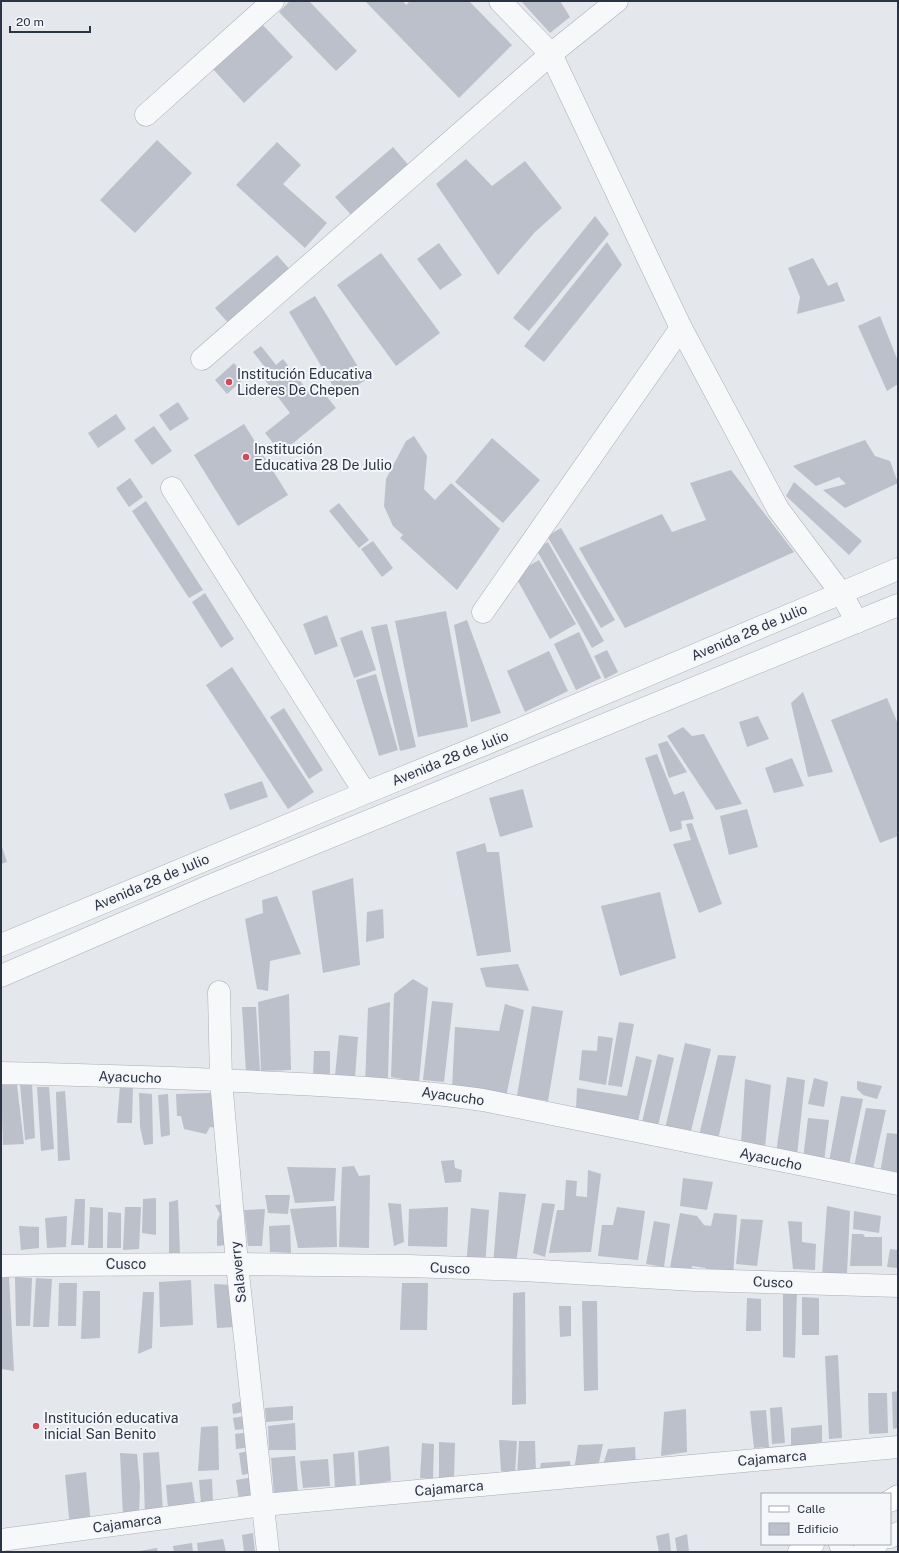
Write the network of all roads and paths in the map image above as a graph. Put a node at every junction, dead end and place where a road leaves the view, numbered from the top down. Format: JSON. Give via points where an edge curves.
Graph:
{"nodes":[{"id":1,"x":273,"y":1,"type":"edge"},
{"id":2,"x":500,"y":1,"type":"edge"},
{"id":3,"x":617,"y":1,"type":"edge"},
{"id":4,"x":551,"y":54,"type":"junction"},
{"id":5,"x":146,"y":115,"type":"dead end"},
{"id":6,"x":681,"y":328,"type":"junction"},
{"id":7,"x":202,"y":359,"type":"dead end"},
{"id":8,"x":172,"y":488,"type":"dead end"},
{"id":9,"x":898,"y":569,"type":"edge"},
{"id":10,"x":842,"y":593,"type":"junction"},
{"id":11,"x":898,"y":605,"type":"edge"},
{"id":12,"x":483,"y":612,"type":"dead end"},
{"id":13,"x":857,"y":622,"type":"junction"},
{"id":14,"x":485,"y":744,"type":"junction"},
{"id":15,"x":496,"y":769,"type":"junction"},
{"id":16,"x":365,"y":793,"type":"junction"},
{"id":17,"x":198,"y":862,"type":"junction"},
{"id":18,"x":207,"y":887,"type":"junction"},
{"id":19,"x":1,"y":945,"type":"edge"},
{"id":20,"x":1,"y":976,"type":"edge"},
{"id":21,"x":219,"y":992,"type":"dead end"},
{"id":22,"x":1,"y":1073,"type":"edge"},
{"id":23,"x":221,"y":1080,"type":"junction"},
{"id":24,"x":898,"y":1184,"type":"edge"},
{"id":25,"x":237,"y":1264,"type":"junction"},
{"id":26,"x":1,"y":1266,"type":"edge"},
{"id":27,"x":898,"y":1286,"type":"edge"},
{"id":28,"x":898,"y":1447,"type":"edge"},
{"id":29,"x":263,"y":1505,"type":"junction"},
{"id":30,"x":1,"y":1540,"type":"edge"},
{"id":31,"x":811,"y":1545,"type":"edge"},
{"id":32,"x":875,"y":1545,"type":"edge"},
{"id":33,"x":268,"y":1552,"type":"edge"},
{"id":34,"x":799,"y":1552,"type":"edge"},
{"id":35,"x":863,"y":1552,"type":"edge"}],
"edges":[{"from":1,"to":5,"type":"street"},
{"from":2,"to":4,"type":"street"},
{"from":3,"to":4,"type":"street"},
{"from":4,"to":6,"type":"street"},
{"from":4,"to":7,"type":"street"},
{"from":6,"to":10,"type":"street","via":[[778,509]]},
{"from":6,"to":12,"type":"street"},
{"from":8,"to":16,"type":"street"},
{"from":9,"to":10,"type":"street","name":"Avenida 28 de Julio"},
{"from":10,"to":13,"type":"street"},
{"from":10,"to":14,"type":"street","name":"Avenida 28 de Julio"},
{"from":11,"to":13,"type":"street","name":"Avenida 28 de Julio"},
{"from":13,"to":15,"type":"street","name":"Avenida 28 de Julio"},
{"from":14,"to":15,"type":"street"},
{"from":14,"to":16,"type":"street","name":"Avenida 28 de Julio"},
{"from":15,"to":18,"type":"street","name":"Avenida 28 de Julio"},
{"from":16,"to":17,"type":"street","name":"Avenida 28 de Julio"},
{"from":17,"to":18,"type":"street"},
{"from":17,"to":19,"type":"street","name":"Avenida 28 de Julio"},
{"from":18,"to":20,"type":"street","name":"Avenida 28 de Julio"},
{"from":21,"to":23,"type":"street","name":"Salaverry"},
{"from":22,"to":23,"type":"street","name":"Ayacucho"},
{"from":23,"to":24,"type":"street","name":"Ayacucho","via":[[428,1092],[483,1100]]},
{"from":23,"to":25,"type":"street","name":"Salaverry"},
{"from":25,"to":26,"type":"street","name":"Cusco"},
{"from":25,"to":27,"type":"street","name":"Cusco","via":[[446,1267],[695,1280]]},
{"from":25,"to":29,"type":"street","name":"Salaverry"},
{"from":28,"to":29,"type":"street","name":"Cajamarca"},
{"from":29,"to":30,"type":"street","name":"Cajamarca"},
{"from":29,"to":33,"type":"street","name":"Salaverry"},
{"from":31,"to":34,"type":"main road"},
{"from":32,"to":35,"type":"street"}]}
